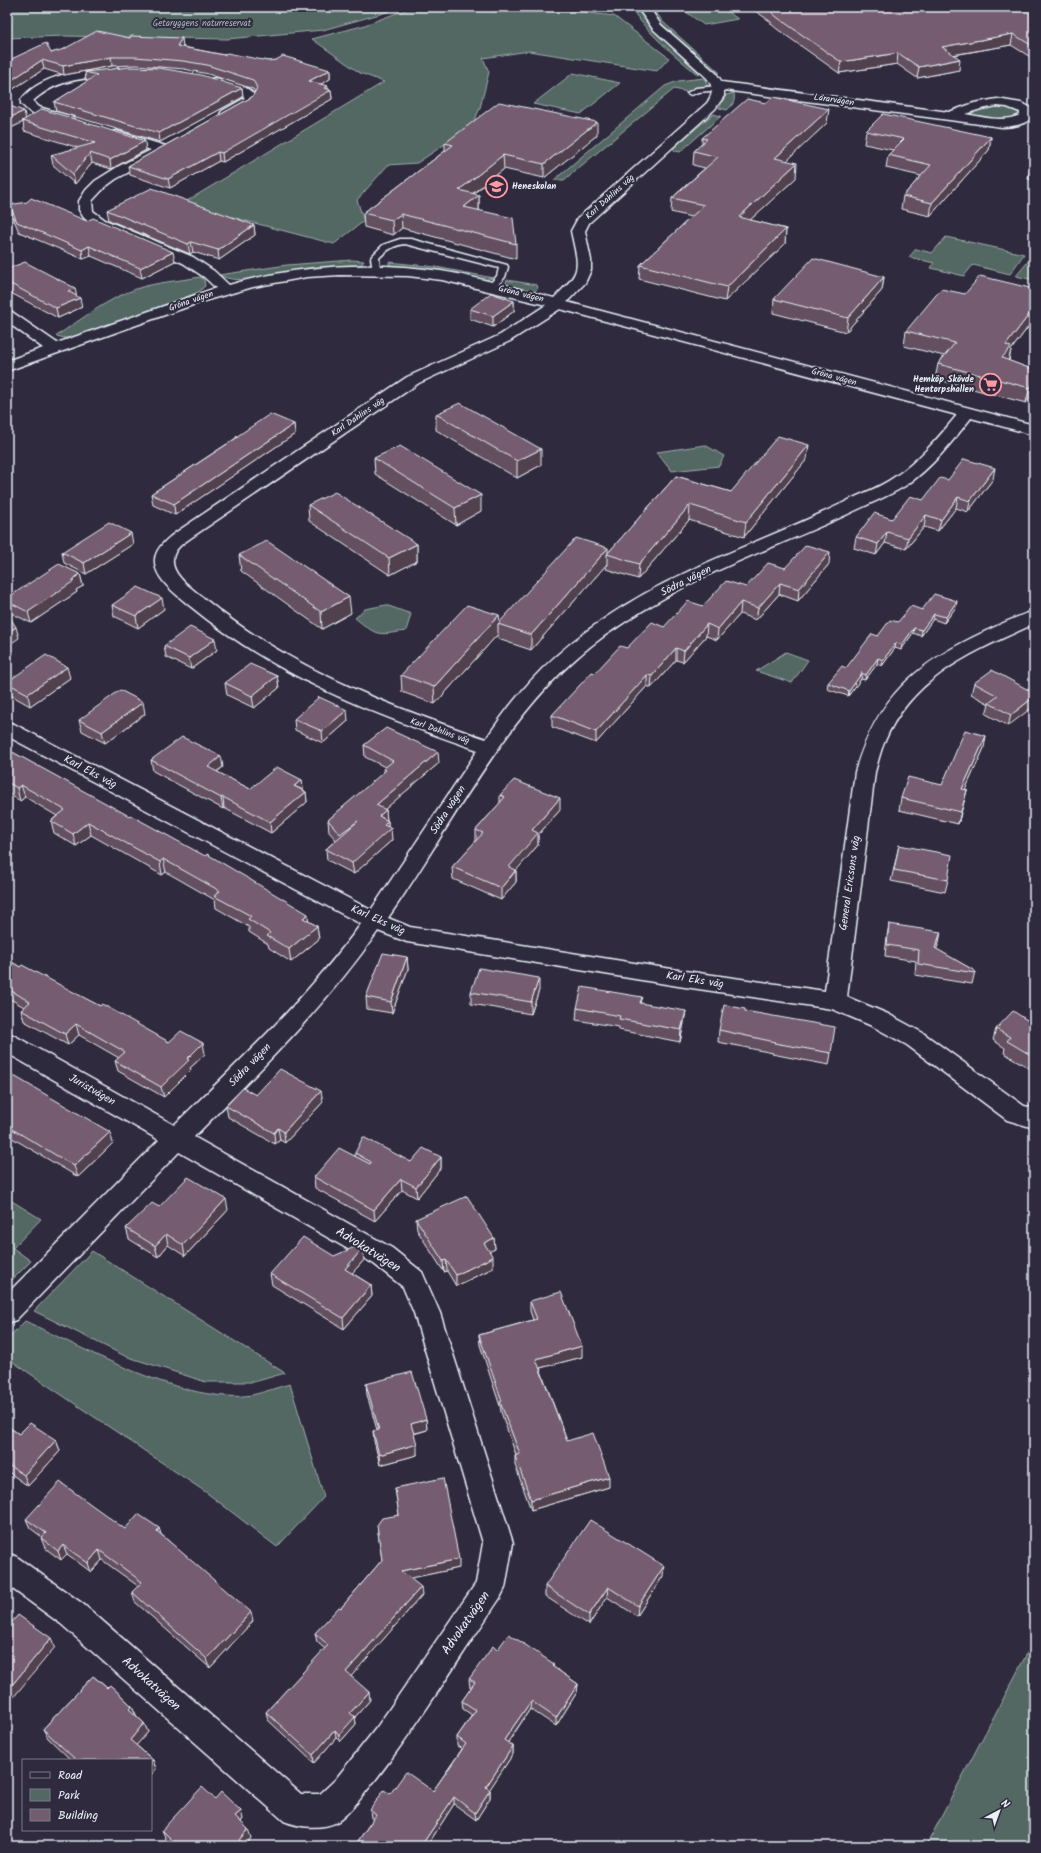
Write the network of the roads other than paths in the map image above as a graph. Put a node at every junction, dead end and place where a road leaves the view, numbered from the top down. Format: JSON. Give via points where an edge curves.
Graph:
{"nodes":[{"id":1,"x":643,"y":7,"type":"edge"},
{"id":2,"x":129,"y":70,"type":"edge"},
{"id":3,"x":203,"y":79,"type":"edge"},
{"id":4,"x":718,"y":87,"type":"junction"},
{"id":5,"x":691,"y":93,"type":"dead end"},
{"id":6,"x":950,"y":116,"type":"junction"},
{"id":7,"x":214,"y":120,"type":"edge"},
{"id":8,"x":82,"y":125,"type":"edge"},
{"id":9,"x":103,"y":131,"type":"edge"},
{"id":10,"x":174,"y":142,"type":"edge"},
{"id":11,"x":161,"y":149,"type":"junction"},
{"id":12,"x":376,"y":270,"type":"junction"},
{"id":13,"x":491,"y":286,"type":"junction"},
{"id":14,"x":226,"y":290,"type":"junction"},
{"id":15,"x":558,"y":303,"type":"junction"},
{"id":16,"x":7,"y":315,"type":"edge"},
{"id":17,"x":55,"y":349,"type":"junction"},
{"id":18,"x":7,"y":366,"type":"edge"},
{"id":19,"x":968,"y":412,"type":"junction"},
{"id":20,"x":1034,"y":430,"type":"edge"},
{"id":21,"x":1034,"y":617,"type":"edge"},
{"id":22,"x":7,"y":728,"type":"edge"},
{"id":23,"x":489,"y":748,"type":"junction"},
{"id":24,"x":374,"y":921,"type":"junction"},
{"id":25,"x":835,"y":1001,"type":"junction"},
{"id":26,"x":7,"y":1042,"type":"edge"},
{"id":27,"x":1034,"y":1118,"type":"edge"},
{"id":28,"x":175,"y":1139,"type":"junction"},
{"id":29,"x":7,"y":1312,"type":"edge"},
{"id":30,"x":7,"y":1568,"type":"edge"}],
"edges":[{"from":1,"to":4,"type":"street","via":[[657,28],[712,76]]},
{"from":2,"to":8,"type":"street","via":[[103,71],[69,78],[40,90],[27,100],[27,104],[35,110]]},
{"from":3,"to":7,"type":"street","via":[[239,88],[249,93],[251,98]]},
{"from":4,"to":5,"type":"lane"},
{"from":4,"to":6,"type":"street","name":"Lärarvägen"},
{"from":4,"to":15,"type":"street","name":"Karl Dahlins väg","via":[[718,96],[711,106],[583,222],[578,231],[584,270],[580,280]]},
{"from":6,"to":6,"type":"street","name":"Lärarvägen","via":[[1013,123],[1026,117],[1026,110],[1004,102],[986,103]]},
{"from":9,"to":11,"type":"street"},
{"from":10,"to":11,"type":"street"},
{"from":11,"to":14,"type":"street","via":[[90,191],[85,198],[84,207],[89,215],[100,223],[188,260],[209,274]]},
{"from":12,"to":13,"type":"street","name":"Gröna vägen","via":[[442,276]]},
{"from":12,"to":13,"type":"lane","via":[[375,258],[387,246],[400,241],[411,242],[504,267],[501,277]]},
{"from":12,"to":14,"type":"street","name":"Gröna vägen","via":[[307,273]]},
{"from":13,"to":15,"type":"street","name":"Gröna vägen"},
{"from":14,"to":17,"type":"street","name":"Gröna vägen"},
{"from":15,"to":19,"type":"street","name":"Gröna vägen"},
{"from":15,"to":23,"type":"street","name":"Karl Dahlins väg","via":[[505,338],[413,380],[195,527],[171,545],[164,556],[167,574],[208,613],[249,642],[337,690],[405,719]]},
{"from":16,"to":17,"type":"street"},
{"from":17,"to":18,"type":"street","name":"Gröna vägen"},
{"from":19,"to":20,"type":"street","name":"Gröna vägen"},
{"from":19,"to":23,"type":"street","name":"Södra vägen","via":[[927,458],[899,482],[813,524],[690,577],[621,616],[550,673],[521,705]]},
{"from":21,"to":25,"type":"street","name":"General Ericsons väg","via":[[935,667],[889,715],[875,740],[865,772]]},
{"from":22,"to":24,"type":"street","name":"Karl Eks väg"},
{"from":23,"to":24,"type":"street","name":"Södra vägen"},
{"from":24,"to":25,"type":"street","name":"Karl Eks väg","via":[[407,934]]},
{"from":24,"to":28,"type":"street","name":"Södra vägen","via":[[313,999],[250,1066]]},
{"from":25,"to":27,"type":"street","via":[[880,1020],[915,1039],[1016,1112]]},
{"from":26,"to":28,"type":"street","name":"Juristvägen"},
{"from":28,"to":29,"type":"street","name":"Södra vägen"},
{"from":28,"to":30,"type":"street","name":"Advokatvägen","via":[[377,1252],[413,1280],[426,1313],[498,1543],[490,1588],[388,1738],[346,1792],[326,1810],[295,1810],[72,1614]]}]}
